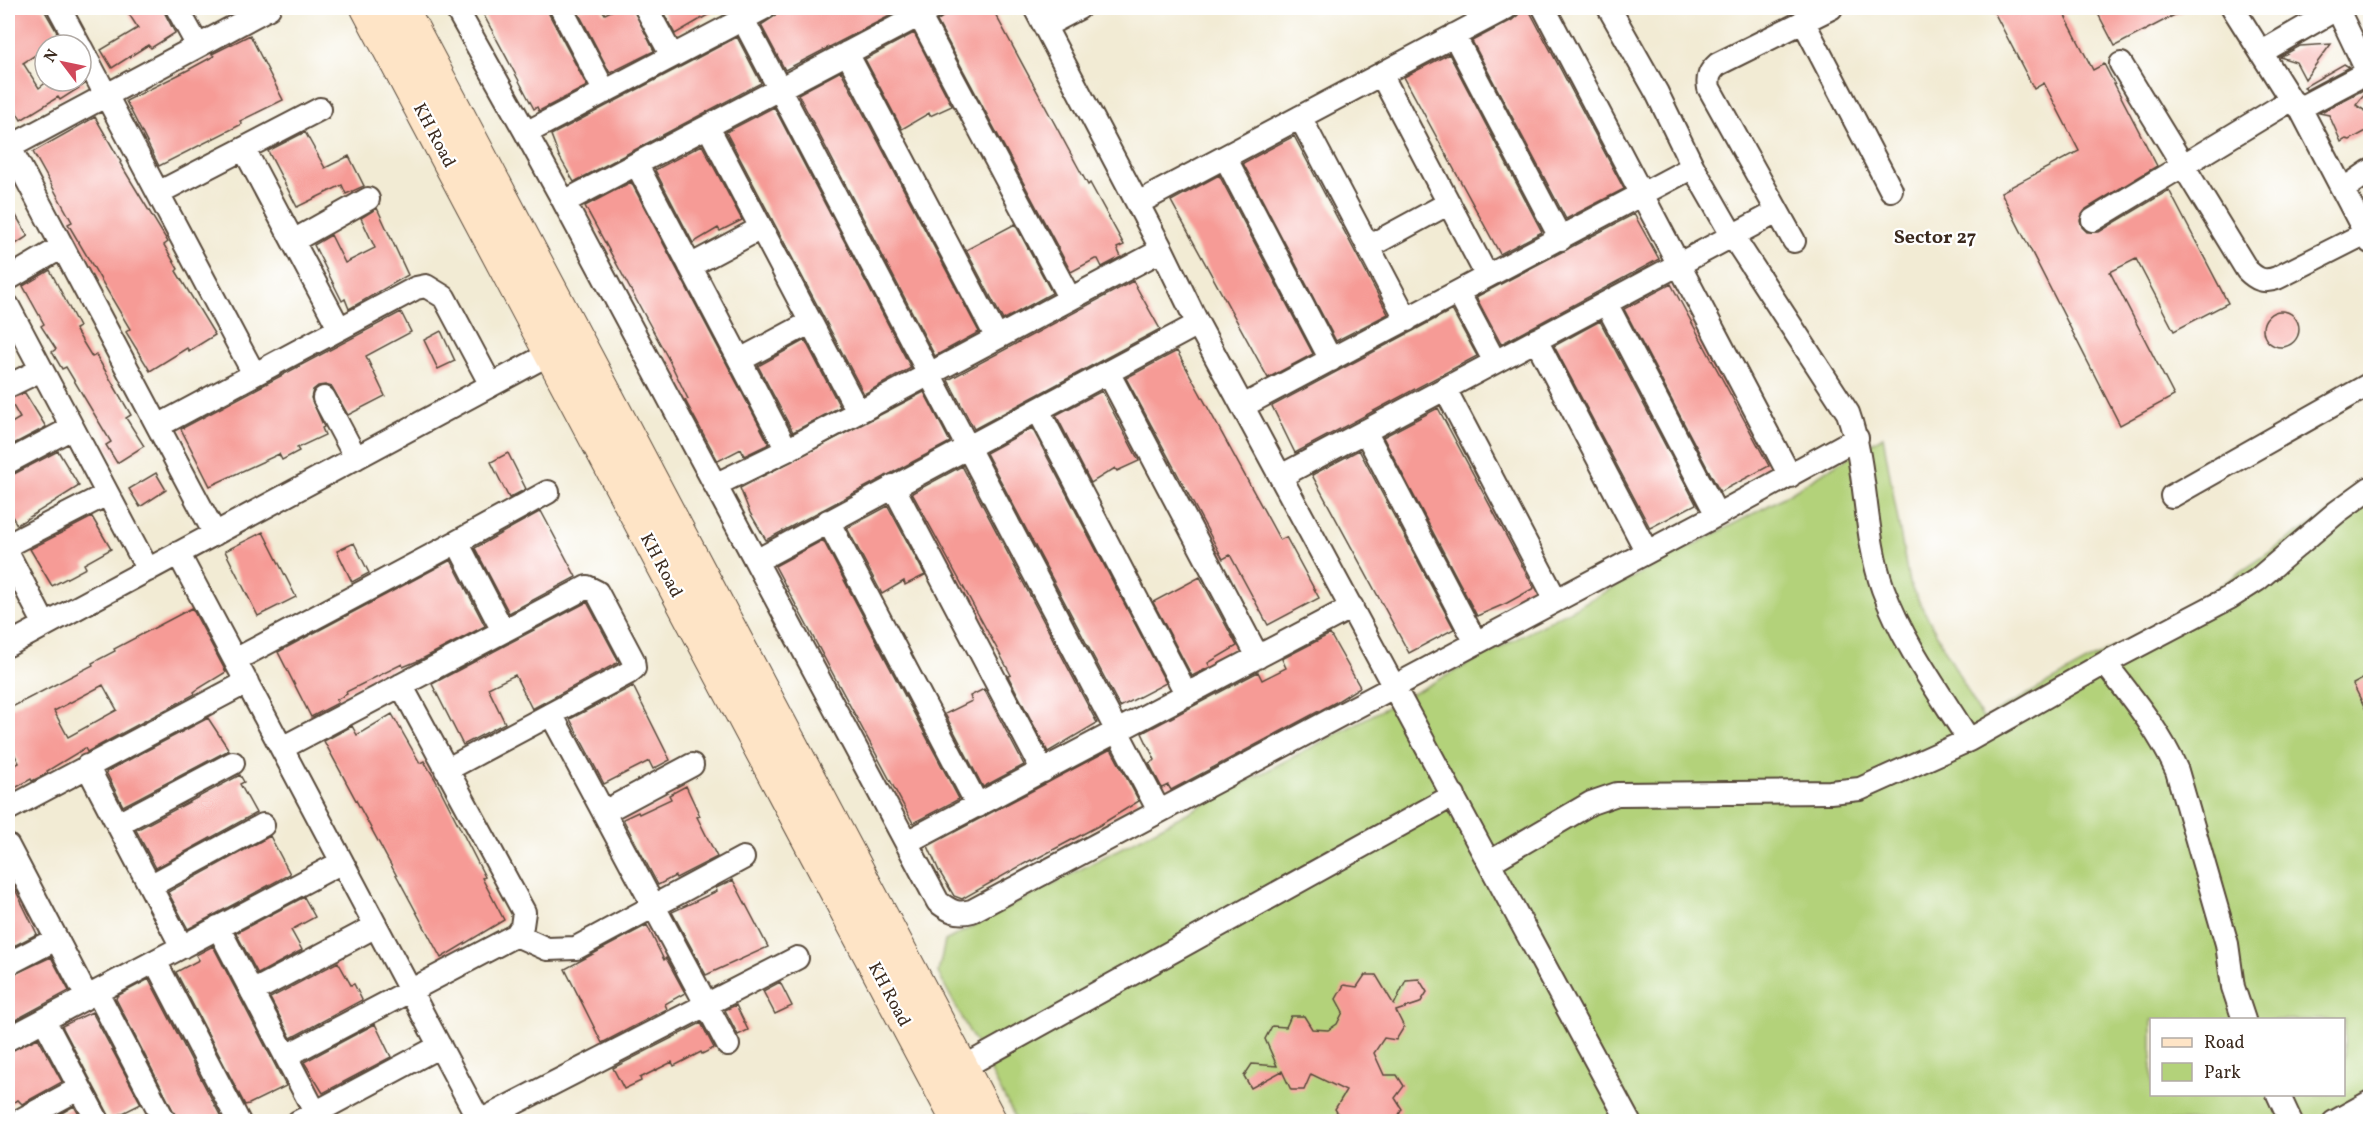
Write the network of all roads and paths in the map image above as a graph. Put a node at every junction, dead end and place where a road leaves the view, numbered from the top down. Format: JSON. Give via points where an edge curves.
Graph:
{"nodes":[{"id":1,"x":59,"y":8,"type":"edge"},
{"id":2,"x":177,"y":8,"type":"edge"},
{"id":3,"x":269,"y":8,"type":"edge"},
{"id":4,"x":367,"y":8,"type":"edge"},
{"id":5,"x":402,"y":8,"type":"edge"},
{"id":6,"x":456,"y":8,"type":"edge"},
{"id":7,"x":561,"y":8,"type":"edge"},
{"id":8,"x":646,"y":8,"type":"edge"},
{"id":9,"x":764,"y":8,"type":"edge"},
{"id":10,"x":1079,"y":8,"type":"edge"},
{"id":11,"x":1506,"y":8,"type":"edge"},
{"id":12,"x":1544,"y":8,"type":"edge"},
{"id":13,"x":1609,"y":8,"type":"edge"},
{"id":14,"x":1831,"y":8,"type":"edge"},
{"id":15,"x":2233,"y":8,"type":"edge"},
{"id":16,"x":2337,"y":8,"type":"edge"},
{"id":17,"x":926,"y":11,"type":"edge"},
{"id":18,"x":740,"y":13,"type":"edge"},
{"id":19,"x":1040,"y":17,"type":"edge"},
{"id":20,"x":1803,"y":21,"type":"junction"},
{"id":21,"x":72,"y":33,"type":"edge"},
{"id":22,"x":1454,"y":35,"type":"junction"},
{"id":23,"x":198,"y":46,"type":"junction"},
{"id":24,"x":2262,"y":52,"type":"junction"},
{"id":25,"x":847,"y":53,"type":"junction"},
{"id":26,"x":672,"y":57,"type":"junction"},
{"id":27,"x":2121,"y":63,"type":"dead end"},
{"id":28,"x":93,"y":71,"type":"edge"},
{"id":29,"x":1381,"y":74,"type":"junction"},
{"id":30,"x":2369,"y":75,"type":"edge"},
{"id":31,"x":780,"y":89,"type":"junction"},
{"id":32,"x":605,"y":92,"type":"junction"},
{"id":33,"x":106,"y":95,"type":"junction"},
{"id":34,"x":2295,"y":104,"type":"junction"},
{"id":35,"x":320,"y":109,"type":"dead end"},
{"id":36,"x":1300,"y":117,"type":"junction"},
{"id":37,"x":708,"y":127,"type":"junction"},
{"id":38,"x":526,"y":133,"type":"junction"},
{"id":39,"x":8,"y":146,"type":"edge"},
{"id":40,"x":244,"y":149,"type":"junction"},
{"id":41,"x":1225,"y":157,"type":"junction"},
{"id":42,"x":637,"y":165,"type":"junction"},
{"id":43,"x":2184,"y":165,"type":"junction"},
{"id":44,"x":1693,"y":167,"type":"junction"},
{"id":45,"x":2370,"y":171,"type":"edge"},
{"id":46,"x":2344,"y":189,"type":"junction"},
{"id":47,"x":1891,"y":190,"type":"dead end"},
{"id":48,"x":158,"y":194,"type":"junction"},
{"id":49,"x":1642,"y":194,"type":"junction"},
{"id":50,"x":368,"y":199,"type":"dead end"},
{"id":51,"x":564,"y":202,"type":"junction"},
{"id":52,"x":1449,"y":203,"type":"junction"},
{"id":53,"x":1138,"y":204,"type":"junction"},
{"id":54,"x":1778,"y":212,"type":"junction"},
{"id":55,"x":2093,"y":219,"type":"dead end"},
{"id":56,"x":761,"y":228,"type":"junction"},
{"id":57,"x":1732,"y":235,"type":"junction"},
{"id":58,"x":2368,"y":237,"type":"edge"},
{"id":59,"x":1561,"y":238,"type":"junction"},
{"id":60,"x":293,"y":241,"type":"junction"},
{"id":61,"x":1794,"y":241,"type":"dead end"},
{"id":62,"x":62,"y":247,"type":"junction"},
{"id":63,"x":1368,"y":247,"type":"junction"},
{"id":64,"x":1162,"y":250,"type":"junction"},
{"id":65,"x":1678,"y":264,"type":"junction"},
{"id":66,"x":690,"y":266,"type":"junction"},
{"id":67,"x":1487,"y":276,"type":"junction"},
{"id":68,"x":8,"y":279,"type":"edge"},
{"id":69,"x":1458,"y":292,"type":"junction"},
{"id":70,"x":1070,"y":299,"type":"junction"},
{"id":71,"x":1606,"y":303,"type":"junction"},
{"id":72,"x":8,"y":306,"type":"edge"},
{"id":73,"x":1407,"y":320,"type":"junction"},
{"id":74,"x":811,"y":322,"type":"junction"},
{"id":75,"x":1198,"y":324,"type":"junction"},
{"id":76,"x":339,"y":328,"type":"junction"},
{"id":77,"x":997,"y":338,"type":"junction"},
{"id":78,"x":1536,"y":340,"type":"junction"},
{"id":79,"x":563,"y":347,"type":"junction"},
{"id":80,"x":740,"y":360,"type":"junction"},
{"id":81,"x":1331,"y":360,"type":"junction"},
{"id":82,"x":1495,"y":362,"type":"junction"},
{"id":83,"x":42,"y":370,"type":"junction"},
{"id":84,"x":1108,"y":372,"type":"junction"},
{"id":85,"x":254,"y":374,"type":"junction"},
{"id":86,"x":929,"y":374,"type":"junction"},
{"id":87,"x":2370,"y":384,"type":"edge"},
{"id":88,"x":491,"y":385,"type":"junction"},
{"id":89,"x":8,"y":386,"type":"edge"},
{"id":90,"x":1445,"y":389,"type":"junction"},
{"id":91,"x":324,"y":398,"type":"dead end"},
{"id":92,"x":1243,"y":406,"type":"junction"},
{"id":93,"x":1038,"y":410,"type":"junction"},
{"id":94,"x":858,"y":412,"type":"junction"},
{"id":95,"x":158,"y":426,"type":"junction"},
{"id":96,"x":72,"y":428,"type":"junction"},
{"id":97,"x":1365,"y":431,"type":"junction"},
{"id":98,"x":1857,"y":438,"type":"junction"},
{"id":99,"x":968,"y":447,"type":"junction"},
{"id":100,"x":786,"y":450,"type":"junction"},
{"id":101,"x":356,"y":458,"type":"junction"},
{"id":102,"x":8,"y":462,"type":"edge"},
{"id":103,"x":1281,"y":476,"type":"junction"},
{"id":104,"x":1790,"y":476,"type":"junction"},
{"id":105,"x":715,"y":485,"type":"junction"},
{"id":106,"x":893,"y":486,"type":"junction"},
{"id":107,"x":2370,"y":488,"type":"edge"},
{"id":108,"x":548,"y":492,"type":"dead end"},
{"id":109,"x":107,"y":494,"type":"junction"},
{"id":110,"x":2172,"y":496,"type":"dead end"},
{"id":111,"x":1717,"y":515,"type":"junction"},
{"id":112,"x":828,"y":521,"type":"junction"},
{"id":113,"x":215,"y":534,"type":"junction"},
{"id":114,"x":457,"y":542,"type":"junction"},
{"id":115,"x":8,"y":545,"type":"edge"},
{"id":116,"x":1647,"y":552,"type":"junction"},
{"id":117,"x":178,"y":553,"type":"junction"},
{"id":118,"x":8,"y":554,"type":"edge"},
{"id":119,"x":756,"y":561,"type":"junction"},
{"id":120,"x":148,"y":570,"type":"junction"},
{"id":121,"x":1556,"y":600,"type":"junction"},
{"id":122,"x":1353,"y":607,"type":"junction"},
{"id":123,"x":45,"y":625,"type":"junction"},
{"id":124,"x":503,"y":631,"type":"junction"},
{"id":125,"x":1476,"y":643,"type":"junction"},
{"id":126,"x":8,"y":645,"type":"edge"},
{"id":127,"x":1258,"y":657,"type":"junction"},
{"id":128,"x":235,"y":660,"type":"junction"},
{"id":129,"x":2105,"y":663,"type":"junction"},
{"id":130,"x":247,"y":682,"type":"junction"},
{"id":131,"x":401,"y":685,"type":"junction"},
{"id":132,"x":1395,"y":686,"type":"junction"},
{"id":133,"x":1187,"y":695,"type":"junction"},
{"id":134,"x":551,"y":714,"type":"junction"},
{"id":135,"x":1117,"y":732,"type":"junction"},
{"id":136,"x":1969,"y":740,"type":"junction"},
{"id":137,"x":282,"y":748,"type":"junction"},
{"id":138,"x":233,"y":763,"type":"dead end"},
{"id":139,"x":692,"y":765,"type":"dead end"},
{"id":140,"x":87,"y":766,"type":"junction"},
{"id":141,"x":446,"y":770,"type":"junction"},
{"id":142,"x":1043,"y":771,"type":"junction"},
{"id":143,"x":1454,"y":795,"type":"junction"},
{"id":144,"x":978,"y":806,"type":"junction"},
{"id":145,"x":8,"y":809,"type":"edge"},
{"id":146,"x":1159,"y":811,"type":"junction"},
{"id":147,"x":604,"y":812,"type":"junction"},
{"id":148,"x":117,"y":825,"type":"junction"},
{"id":149,"x":263,"y":825,"type":"dead end"},
{"id":150,"x":907,"y":842,"type":"junction"},
{"id":151,"x":8,"y":846,"type":"edge"},
{"id":152,"x":743,"y":858,"type":"dead end"},
{"id":153,"x":342,"y":862,"type":"junction"},
{"id":154,"x":1490,"y":862,"type":"junction"},
{"id":155,"x":16,"y":881,"type":"edge"},
{"id":156,"x":150,"y":886,"type":"junction"},
{"id":157,"x":654,"y":905,"type":"junction"},
{"id":158,"x":376,"y":926,"type":"junction"},
{"id":159,"x":218,"y":927,"type":"junction"},
{"id":160,"x":516,"y":935,"type":"junction"},
{"id":161,"x":56,"y":939,"type":"junction"},
{"id":162,"x":182,"y":946,"type":"junction"},
{"id":163,"x":797,"y":958,"type":"dead end"},
{"id":164,"x":155,"y":961,"type":"junction"},
{"id":165,"x":8,"y":964,"type":"edge"},
{"id":166,"x":410,"y":991,"type":"junction"},
{"id":167,"x":252,"y":992,"type":"junction"},
{"id":168,"x":92,"y":994,"type":"junction"},
{"id":169,"x":707,"y":1004,"type":"junction"},
{"id":170,"x":2243,"y":1018,"type":"edge"},
{"id":171,"x":44,"y":1020,"type":"junction"},
{"id":172,"x":8,"y":1039,"type":"edge"},
{"id":173,"x":728,"y":1045,"type":"dead end"},
{"id":174,"x":440,"y":1046,"type":"junction"},
{"id":175,"x":286,"y":1056,"type":"junction"},
{"id":176,"x":962,"y":1068,"type":"junction"},
{"id":177,"x":80,"y":1088,"type":"junction"},
{"id":178,"x":2278,"y":1096,"type":"edge"},
{"id":179,"x":2370,"y":1102,"type":"edge"},
{"id":180,"x":307,"y":1117,"type":"edge"},
{"id":181,"x":162,"y":1120,"type":"edge"},
{"id":182,"x":480,"y":1121,"type":"edge"},
{"id":183,"x":17,"y":1122,"type":"edge"},
{"id":184,"x":98,"y":1122,"type":"edge"},
{"id":185,"x":239,"y":1122,"type":"edge"},
{"id":186,"x":958,"y":1122,"type":"edge"},
{"id":187,"x":991,"y":1122,"type":"edge"},
{"id":188,"x":1629,"y":1122,"type":"edge"},
{"id":189,"x":2291,"y":1122,"type":"edge"},
{"id":190,"x":2334,"y":1122,"type":"edge"}],
"edges":[{"from":1,"to":21,"type":"street"},
{"from":2,"to":23,"type":"street"},
{"from":3,"to":23,"type":"street"},
{"from":4,"to":79,"type":"main road","name":"KH Road"},
{"from":5,"to":79,"type":"main road","name":"KH Road"},
{"from":6,"to":38,"type":"street"},
{"from":7,"to":32,"type":"street"},
{"from":8,"to":26,"type":"street"},
{"from":9,"to":18,"type":"street"},
{"from":10,"to":19,"type":"street"},
{"from":11,"to":22,"type":"street"},
{"from":12,"to":49,"type":"street"},
{"from":13,"to":44,"type":"street"},
{"from":14,"to":20,"type":"street"},
{"from":15,"to":24,"type":"street"},
{"from":16,"to":24,"type":"street"},
{"from":16,"to":30,"type":"street"},
{"from":17,"to":25,"type":"street"},
{"from":17,"to":70,"type":"street"},
{"from":18,"to":26,"type":"street"},
{"from":18,"to":31,"type":"street"},
{"from":19,"to":53,"type":"street"},
{"from":20,"to":47,"type":"street"},
{"from":20,"to":54,"type":"street","via":[[1718,64],[1707,80]]},
{"from":22,"to":29,"type":"street"},
{"from":22,"to":59,"type":"street"},
{"from":23,"to":33,"type":"street"},
{"from":24,"to":34,"type":"street"},
{"from":25,"to":31,"type":"street"},
{"from":25,"to":77,"type":"street"},
{"from":26,"to":32,"type":"street"},
{"from":27,"to":43,"type":"street"},
{"from":28,"to":33,"type":"street"},
{"from":29,"to":36,"type":"street"},
{"from":29,"to":52,"type":"street"},
{"from":30,"to":34,"type":"street"},
{"from":31,"to":37,"type":"street"},
{"from":31,"to":86,"type":"street"},
{"from":32,"to":38,"type":"street"},
{"from":33,"to":39,"type":"street"},
{"from":33,"to":48,"type":"street"},
{"from":34,"to":43,"type":"street"},
{"from":34,"to":46,"type":"street"},
{"from":35,"to":40,"type":"street"},
{"from":36,"to":41,"type":"street"},
{"from":36,"to":63,"type":"street"},
{"from":37,"to":42,"type":"street"},
{"from":37,"to":56,"type":"street"},
{"from":38,"to":51,"type":"street"},
{"from":39,"to":62,"type":"street"},
{"from":40,"to":48,"type":"street"},
{"from":40,"to":60,"type":"street"},
{"from":41,"to":53,"type":"street"},
{"from":41,"to":81,"type":"street"},
{"from":42,"to":51,"type":"street"},
{"from":42,"to":66,"type":"street"},
{"from":43,"to":55,"type":"street"},
{"from":43,"to":58,"type":"street","via":[[2256,279],[2267,282]]},
{"from":44,"to":49,"type":"street"},
{"from":44,"to":57,"type":"street"},
{"from":45,"to":46,"type":"street"},
{"from":46,"to":58,"type":"street"},
{"from":48,"to":85,"type":"street"},
{"from":49,"to":59,"type":"street"},
{"from":49,"to":65,"type":"street"},
{"from":50,"to":60,"type":"street"},
{"from":51,"to":105,"type":"street"},
{"from":52,"to":63,"type":"street"},
{"from":52,"to":67,"type":"street"},
{"from":53,"to":64,"type":"street"},
{"from":54,"to":57,"type":"street"},
{"from":54,"to":61,"type":"street"},
{"from":56,"to":66,"type":"street"},
{"from":56,"to":74,"type":"street"},
{"from":57,"to":65,"type":"street"},
{"from":57,"to":98,"type":"street","via":[[1848,413]]},
{"from":59,"to":67,"type":"street"},
{"from":60,"to":76,"type":"street"},
{"from":62,"to":68,"type":"street"},
{"from":62,"to":95,"type":"street"},
{"from":63,"to":73,"type":"street"},
{"from":64,"to":70,"type":"street"},
{"from":64,"to":75,"type":"street"},
{"from":65,"to":71,"type":"street"},
{"from":65,"to":104,"type":"street"},
{"from":66,"to":80,"type":"street"},
{"from":67,"to":69,"type":"street"},
{"from":69,"to":73,"type":"street"},
{"from":69,"to":82,"type":"street"},
{"from":70,"to":77,"type":"street"},
{"from":71,"to":78,"type":"street"},
{"from":71,"to":111,"type":"street"},
{"from":72,"to":83,"type":"street"},
{"from":73,"to":81,"type":"street"},
{"from":74,"to":80,"type":"street"},
{"from":74,"to":94,"type":"street"},
{"from":75,"to":84,"type":"street"},
{"from":75,"to":92,"type":"street"},
{"from":76,"to":85,"type":"street"},
{"from":76,"to":88,"type":"street","via":[[426,286],[444,297]]},
{"from":77,"to":86,"type":"street"},
{"from":78,"to":82,"type":"street"},
{"from":78,"to":116,"type":"street"},
{"from":79,"to":88,"type":"street"},
{"from":79,"to":176,"type":"main road","name":"KH Road"},
{"from":79,"to":186,"type":"main road","name":"KH Road"},
{"from":80,"to":100,"type":"street"},
{"from":81,"to":92,"type":"street"},
{"from":82,"to":90,"type":"street"},
{"from":83,"to":89,"type":"street"},
{"from":83,"to":96,"type":"street"},
{"from":84,"to":93,"type":"street"},
{"from":84,"to":127,"type":"street"},
{"from":85,"to":95,"type":"street"},
{"from":86,"to":94,"type":"street"},
{"from":86,"to":99,"type":"street"},
{"from":87,"to":110,"type":"street"},
{"from":88,"to":101,"type":"street"},
{"from":90,"to":97,"type":"street"},
{"from":90,"to":121,"type":"street"},
{"from":91,"to":101,"type":"street"},
{"from":92,"to":103,"type":"street"},
{"from":93,"to":99,"type":"street"},
{"from":93,"to":133,"type":"street"},
{"from":94,"to":100,"type":"street"},
{"from":95,"to":113,"type":"street"},
{"from":96,"to":102,"type":"street"},
{"from":96,"to":109,"type":"street"},
{"from":97,"to":103,"type":"street"},
{"from":97,"to":125,"type":"street"},
{"from":98,"to":104,"type":"street"},
{"from":98,"to":136,"type":"street","via":[[1872,544],[1883,588],[1902,634]]},
{"from":99,"to":106,"type":"street"},
{"from":99,"to":135,"type":"street"},
{"from":100,"to":105,"type":"street"},
{"from":101,"to":113,"type":"street"},
{"from":103,"to":122,"type":"street"},
{"from":104,"to":111,"type":"street"},
{"from":105,"to":119,"type":"street"},
{"from":106,"to":112,"type":"street"},
{"from":106,"to":142,"type":"street"},
{"from":107,"to":129,"type":"street","via":[[2257,580]]},
{"from":108,"to":114,"type":"street"},
{"from":109,"to":115,"type":"street"},
{"from":109,"to":120,"type":"street"},
{"from":111,"to":116,"type":"street"},
{"from":112,"to":119,"type":"street"},
{"from":112,"to":144,"type":"street"},
{"from":113,"to":117,"type":"street"},
{"from":114,"to":124,"type":"street"},
{"from":114,"to":128,"type":"street"},
{"from":116,"to":121,"type":"street"},
{"from":117,"to":120,"type":"street"},
{"from":117,"to":128,"type":"street"},
{"from":118,"to":123,"type":"street"},
{"from":119,"to":150,"type":"street"},
{"from":120,"to":123,"type":"street"},
{"from":121,"to":125,"type":"street"},
{"from":122,"to":127,"type":"street"},
{"from":122,"to":132,"type":"street"},
{"from":123,"to":126,"type":"street"},
{"from":124,"to":131,"type":"street"},
{"from":124,"to":134,"type":"street","via":[[587,587],[597,592],[634,668]]},
{"from":125,"to":132,"type":"street"},
{"from":127,"to":133,"type":"street"},
{"from":128,"to":130,"type":"street"},
{"from":129,"to":136,"type":"street"},
{"from":129,"to":170,"type":"street","via":[[2153,725],[2177,771],[2227,944],[2233,987]]},
{"from":130,"to":137,"type":"street"},
{"from":130,"to":140,"type":"street"},
{"from":131,"to":137,"type":"street"},
{"from":131,"to":141,"type":"street"},
{"from":132,"to":143,"type":"street"},
{"from":132,"to":146,"type":"street"},
{"from":133,"to":135,"type":"street"},
{"from":134,"to":141,"type":"street"},
{"from":134,"to":147,"type":"street"},
{"from":135,"to":142,"type":"street"},
{"from":135,"to":146,"type":"street"},
{"from":136,"to":154,"type":"street","via":[[1860,789],[1617,794],[1591,803]]},
{"from":137,"to":153,"type":"street"},
{"from":138,"to":148,"type":"street"},
{"from":139,"to":147,"type":"street"},
{"from":140,"to":145,"type":"street"},
{"from":140,"to":148,"type":"street"},
{"from":141,"to":160,"type":"street","via":[[524,912]]},
{"from":142,"to":144,"type":"street"},
{"from":143,"to":154,"type":"street"},
{"from":143,"to":176,"type":"street"},
{"from":144,"to":150,"type":"street"},
{"from":146,"to":150,"type":"street","via":[[960,914],[939,902]]},
{"from":147,"to":157,"type":"street"},
{"from":148,"to":156,"type":"street"},
{"from":149,"to":156,"type":"street"},
{"from":151,"to":155,"type":"street"},
{"from":152,"to":157,"type":"street"},
{"from":153,"to":158,"type":"street"},
{"from":153,"to":159,"type":"street"},
{"from":154,"to":188,"type":"street"},
{"from":155,"to":161,"type":"street"},
{"from":156,"to":162,"type":"street"},
{"from":157,"to":160,"type":"street","via":[[576,948],[547,949]]},
{"from":157,"to":169,"type":"street"},
{"from":158,"to":166,"type":"street"},
{"from":158,"to":167,"type":"street"},
{"from":159,"to":162,"type":"street"},
{"from":159,"to":167,"type":"street"},
{"from":160,"to":166,"type":"street"},
{"from":161,"to":165,"type":"street"},
{"from":161,"to":168,"type":"street"},
{"from":162,"to":164,"type":"street"},
{"from":163,"to":169,"type":"street"},
{"from":164,"to":168,"type":"street"},
{"from":164,"to":185,"type":"street"},
{"from":166,"to":174,"type":"street"},
{"from":166,"to":175,"type":"street"},
{"from":167,"to":175,"type":"street"},
{"from":168,"to":171,"type":"street"},
{"from":168,"to":181,"type":"street"},
{"from":169,"to":173,"type":"street"},
{"from":169,"to":182,"type":"street"},
{"from":171,"to":172,"type":"street"},
{"from":171,"to":177,"type":"street"},
{"from":174,"to":180,"type":"street"},
{"from":174,"to":182,"type":"street"},
{"from":175,"to":180,"type":"street"},
{"from":176,"to":187,"type":"main road","name":"KH Road"},
{"from":177,"to":183,"type":"street"},
{"from":177,"to":184,"type":"street"},
{"from":178,"to":189,"type":"street"},
{"from":179,"to":190,"type":"street"}]}
